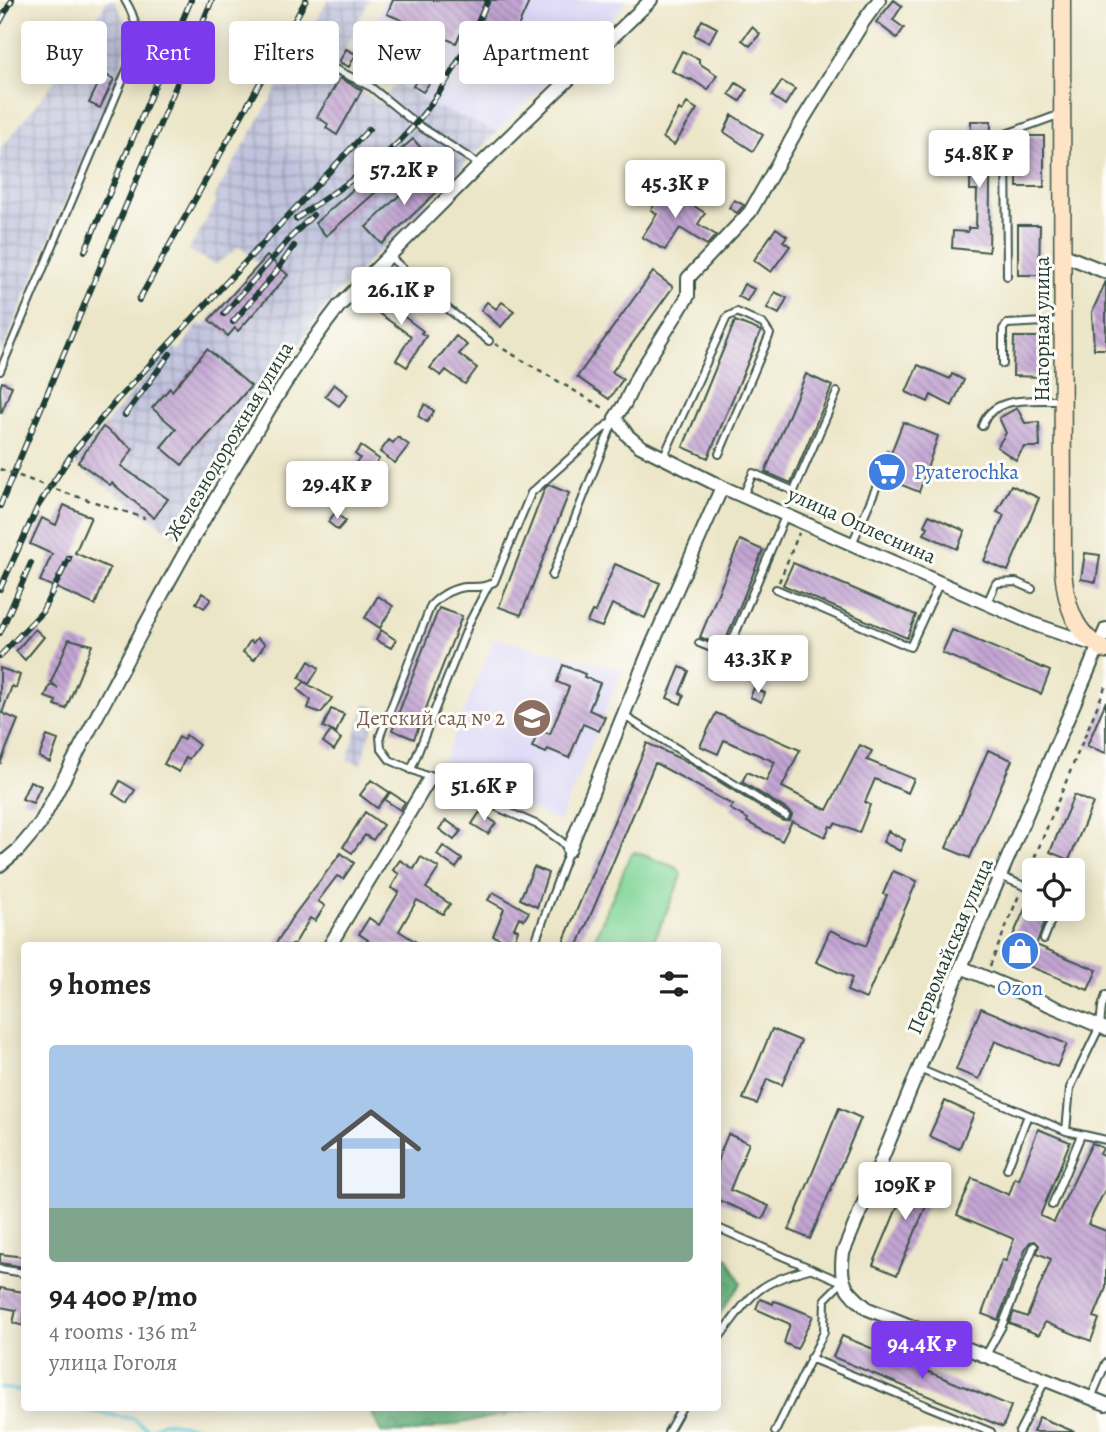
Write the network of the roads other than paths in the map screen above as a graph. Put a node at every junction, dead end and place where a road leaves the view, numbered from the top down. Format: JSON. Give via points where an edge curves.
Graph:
{"nodes":[{"id":1,"x":125,"y":0,"type":"edge"},
{"id":2,"x":651,"y":0,"type":"edge"},
{"id":3,"x":879,"y":0,"type":"edge"},
{"id":4,"x":1062,"y":0,"type":"edge"},
{"id":5,"x":339,"y":71,"type":"edge"},
{"id":6,"x":1063,"y":113,"type":"junction"},
{"id":7,"x":480,"y":164,"type":"junction"},
{"id":8,"x":1064,"y":254,"type":"junction"},
{"id":9,"x":390,"y":257,"type":"junction"},
{"id":10,"x":1106,"y":272,"type":"edge"},
{"id":11,"x":1007,"y":276,"type":"dead end"},
{"id":12,"x":1063,"y":321,"type":"junction"},
{"id":13,"x":489,"y":341,"type":"road end"},
{"id":14,"x":1003,"y":364,"type":"dead end"},
{"id":15,"x":0,"y":371,"type":"edge"},
{"id":16,"x":836,"y":392,"type":"dead end"},
{"id":17,"x":1063,"y":400,"type":"junction"},
{"id":18,"x":615,"y":418,"type":"junction"},
{"id":19,"x":982,"y":426,"type":"dead end"},
{"id":20,"x":719,"y":454,"type":"dead end"},
{"id":21,"x":663,"y":458,"type":"junction"},
{"id":22,"x":722,"y":486,"type":"junction"},
{"id":23,"x":876,"y":488,"type":"dead end"},
{"id":24,"x":743,"y":496,"type":"junction"},
{"id":25,"x":786,"y":514,"type":"junction"},
{"id":26,"x":852,"y":544,"type":"junction"},
{"id":27,"x":552,"y":576,"type":"dead end"},
{"id":28,"x":940,"y":582,"type":"junction"},
{"id":29,"x":488,"y":586,"type":"junction"},
{"id":30,"x":776,"y":589,"type":"road end"},
{"id":31,"x":1032,"y":589,"type":"dead end"},
{"id":32,"x":987,"y":603,"type":"junction"},
{"id":33,"x":1106,"y":629,"type":"edge"},
{"id":34,"x":699,"y":643,"type":"dead end"},
{"id":35,"x":1102,"y":648,"type":"edge"},
{"id":36,"x":624,"y":716,"type":"junction"},
{"id":37,"x":411,"y":770,"type":"junction"},
{"id":38,"x":430,"y":778,"type":"junction"},
{"id":39,"x":786,"y":816,"type":"dead end"},
{"id":40,"x":569,"y":850,"type":"junction"},
{"id":41,"x":0,"y":865,"type":"edge"},
{"id":42,"x":1000,"y":876,"type":"junction"},
{"id":43,"x":1022,"y":886,"type":"edge"},
{"id":44,"x":1051,"y":921,"type":"edge"},
{"id":45,"x":1044,"y":939,"type":"dead end"},
{"id":46,"x":332,"y":942,"type":"edge"},
{"id":47,"x":535,"y":942,"type":"edge"},
{"id":48,"x":961,"y":967,"type":"junction"},
{"id":49,"x":1106,"y":995,"type":"edge"},
{"id":50,"x":1103,"y":1028,"type":"edge"},
{"id":51,"x":919,"y":1069,"type":"junction"},
{"id":52,"x":1028,"y":1115,"type":"junction"},
{"id":53,"x":1066,"y":1131,"type":"junction"},
{"id":54,"x":1081,"y":1135,"type":"junction"},
{"id":55,"x":1106,"y":1140,"type":"edge"},
{"id":56,"x":1007,"y":1169,"type":"dead end"},
{"id":57,"x":1052,"y":1205,"type":"dead end"},
{"id":58,"x":721,"y":1229,"type":"edge"},
{"id":59,"x":1034,"y":1246,"type":"dead end"},
{"id":60,"x":811,"y":1268,"type":"junction"},
{"id":61,"x":0,"y":1269,"type":"edge"},
{"id":62,"x":21,"y":1272,"type":"edge"},
{"id":63,"x":842,"y":1282,"type":"junction"},
{"id":64,"x":721,"y":1335,"type":"edge"},
{"id":65,"x":985,"y":1357,"type":"junction"},
{"id":66,"x":810,"y":1358,"type":"junction"},
{"id":67,"x":1106,"y":1363,"type":"edge"},
{"id":68,"x":1045,"y":1381,"type":"junction"},
{"id":69,"x":1091,"y":1398,"type":"junction"},
{"id":70,"x":1106,"y":1404,"type":"edge"},
{"id":71,"x":680,"y":1411,"type":"edge"},
{"id":72,"x":668,"y":1432,"type":"edge"},
{"id":73,"x":775,"y":1432,"type":"edge"},
{"id":74,"x":991,"y":1432,"type":"edge"},
{"id":75,"x":1019,"y":1432,"type":"edge"}],
"edges":[{"from":1,"to":15,"type":"lane","via":[[138,31],[134,53]]},
{"from":2,"to":7,"type":"street","name":"Железнодорожная улица"},
{"from":3,"to":18,"type":"street","via":[[750,212],[688,278],[688,296]]},
{"from":4,"to":6,"type":"main road","name":"Нагорная улица"},
{"from":5,"to":7,"type":"lane","via":[[371,87],[415,123]]},
{"from":6,"to":8,"type":"main road","name":"Нагорная улица"},
{"from":6,"to":11,"type":"lane","via":[[1006,134]]},
{"from":7,"to":9,"type":"street","name":"Железнодорожная улица"},
{"from":8,"to":10,"type":"street"},
{"from":8,"to":12,"type":"main road","name":"Нагорная улица"},
{"from":9,"to":13,"type":"lane"},
{"from":9,"to":41,"type":"street","name":"Железнодорожная улица","via":[[339,306],[282,386],[185,552],[40,824]]},
{"from":12,"to":14,"type":"lane","via":[[1007,324],[1003,328]]},
{"from":12,"to":17,"type":"main road","name":"Нагорная улица"},
{"from":16,"to":24,"type":"lane","via":[[794,491],[753,473]]},
{"from":17,"to":19,"type":"lane","via":[[1004,402],[986,415]]},
{"from":17,"to":35,"type":"main road","name":"Нагорная улица","via":[[1066,599],[1077,626]]},
{"from":18,"to":21,"type":"street","name":"улица Оплеснина","via":[[640,446]]},
{"from":18,"to":27,"type":"lane"},
{"from":18,"to":29,"type":"lane","via":[[531,493],[498,574]]},
{"from":20,"to":21,"type":"lane","via":[[770,334],[763,324],[737,312],[727,317]]},
{"from":21,"to":22,"type":"street","name":"улица Оплеснина"},
{"from":22,"to":24,"type":"street","name":"улица Оплеснина"},
{"from":22,"to":36,"type":"street"},
{"from":23,"to":26,"type":"lane"},
{"from":24,"to":25,"type":"street","name":"улица Оплеснина"},
{"from":25,"to":26,"type":"street","name":"улица Оплеснина"},
{"from":25,"to":34,"type":"lane","via":[[728,651]]},
{"from":26,"to":28,"type":"street","name":"улица Оплеснина"},
{"from":28,"to":30,"type":"lane","via":[[909,647]]},
{"from":28,"to":32,"type":"street","name":"улица Оплеснина"},
{"from":29,"to":37,"type":"lane"},
{"from":29,"to":37,"type":"lane","via":[[445,593],[427,613],[380,736],[385,754]]},
{"from":31,"to":32,"type":"lane","via":[[1016,582],[996,583]]},
{"from":32,"to":35,"type":"street","name":"улица Оплеснина"},
{"from":33,"to":35,"type":"street","name":"Первомайская улица"},
{"from":35,"to":42,"type":"street","name":"Первомайская улица"},
{"from":36,"to":39,"type":"lane"},
{"from":36,"to":40,"type":"street"},
{"from":37,"to":38,"type":"lane"},
{"from":38,"to":40,"type":"lane","via":[[540,826]]},
{"from":38,"to":46,"type":"street"},
{"from":40,"to":47,"type":"lane"},
{"from":42,"to":43,"type":"lane"},
{"from":42,"to":48,"type":"street","name":"Первомайская улица"},
{"from":44,"to":45,"type":"lane"},
{"from":48,"to":50,"type":"street"},
{"from":48,"to":51,"type":"street","name":"Первомайская улица"},
{"from":49,"to":50,"type":"lane"},
{"from":50,"to":53,"type":"lane","via":[[1070,1088]]},
{"from":51,"to":52,"type":"lane"},
{"from":51,"to":63,"type":"street","name":"Первомайская улица","via":[[843,1253]]},
{"from":52,"to":53,"type":"lane"},
{"from":52,"to":56,"type":"lane"},
{"from":53,"to":54,"type":"lane"},
{"from":54,"to":55,"type":"lane"},
{"from":54,"to":57,"type":"lane"},
{"from":58,"to":60,"type":"lane"},
{"from":59,"to":65,"type":"lane"},
{"from":60,"to":63,"type":"lane"},
{"from":60,"to":64,"type":"lane","via":[[763,1285]]},
{"from":61,"to":62,"type":"lane"},
{"from":63,"to":65,"type":"street","via":[[868,1309]]},
{"from":63,"to":66,"type":"lane","via":[[825,1299],[824,1332]]},
{"from":65,"to":68,"type":"street"},
{"from":66,"to":73,"type":"lane"},
{"from":66,"to":74,"type":"lane"},
{"from":67,"to":69,"type":"lane"},
{"from":68,"to":69,"type":"street"},
{"from":68,"to":75,"type":"lane"},
{"from":69,"to":70,"type":"street"},
{"from":71,"to":72,"type":"lane"}]}
